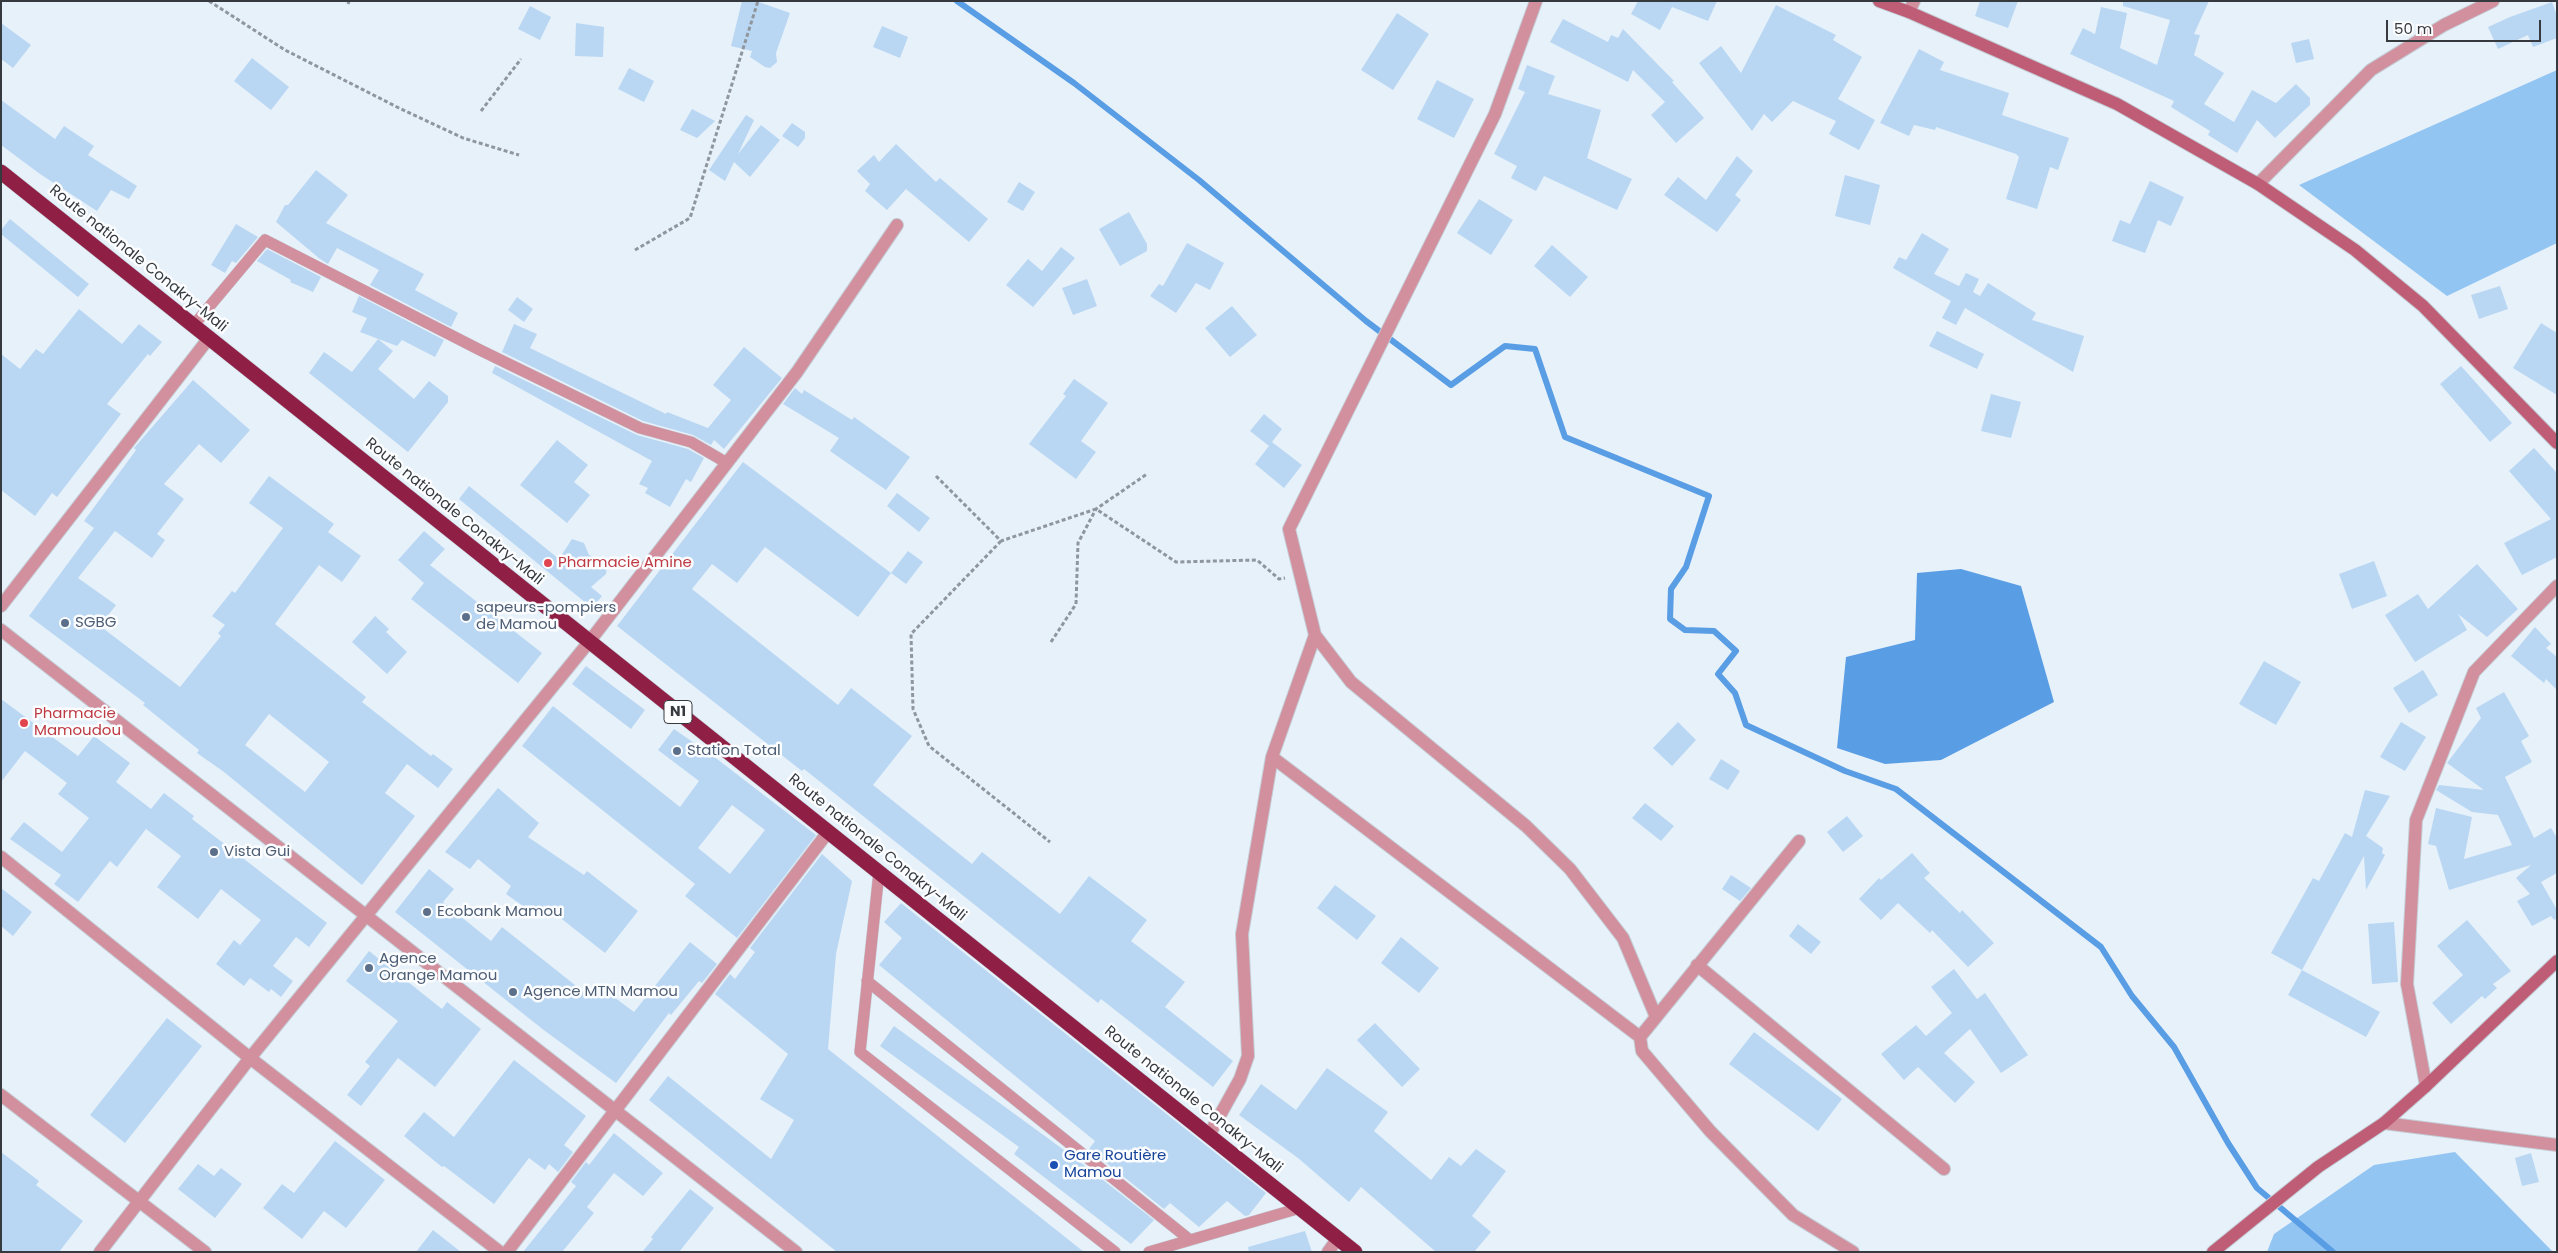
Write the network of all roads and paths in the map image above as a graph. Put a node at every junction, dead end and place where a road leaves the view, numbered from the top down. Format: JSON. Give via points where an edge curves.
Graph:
{"nodes":[{"id":1,"x":209,"y":1,"type":"edge"},
{"id":2,"x":758,"y":1,"type":"edge"},
{"id":3,"x":1536,"y":1,"type":"edge"},
{"id":4,"x":1879,"y":1,"type":"edge"},
{"id":5,"x":2493,"y":1,"type":"edge"},
{"id":6,"x":1911,"y":6,"type":"edge"},
{"id":7,"x":521,"y":59,"type":"dead end"},
{"id":8,"x":481,"y":111,"type":"dead end"},
{"id":9,"x":519,"y":155,"type":"dead end"},
{"id":10,"x":1,"y":172,"type":"edge"},
{"id":11,"x":2258,"y":184,"type":"junction"},
{"id":12,"x":897,"y":225,"type":"dead end"},
{"id":13,"x":635,"y":250,"type":"dead end"},
{"id":14,"x":193,"y":326,"type":"junction"},
{"id":15,"x":209,"y":338,"type":"junction"},
{"id":16,"x":2557,"y":443,"type":"edge"},
{"id":17,"x":728,"y":463,"type":"junction"},
{"id":18,"x":1147,"y":474,"type":"dead end"},
{"id":19,"x":936,"y":476,"type":"dead end"},
{"id":20,"x":1096,"y":509,"type":"junction"},
{"id":21,"x":1001,"y":541,"type":"junction"},
{"id":22,"x":1300,"y":576,"type":"junction"},
{"id":23,"x":2557,"y":586,"type":"edge"},
{"id":24,"x":1,"y":606,"type":"edge"},
{"id":25,"x":1,"y":630,"type":"edge"},
{"id":26,"x":1315,"y":635,"type":"junction"},
{"id":27,"x":589,"y":642,"type":"junction"},
{"id":28,"x":1051,"y":642,"type":"dead end"},
{"id":29,"x":1272,"y":758,"type":"junction"},
{"id":30,"x":828,"y":832,"type":"junction"},
{"id":31,"x":1799,"y":841,"type":"dead end"},
{"id":32,"x":1050,"y":842,"type":"dead end"},
{"id":33,"x":1,"y":857,"type":"edge"},
{"id":34,"x":878,"y":872,"type":"junction"},
{"id":35,"x":364,"y":916,"type":"junction"},
{"id":36,"x":2557,"y":961,"type":"edge"},
{"id":37,"x":1697,"y":965,"type":"junction"},
{"id":38,"x":867,"y":981,"type":"junction"},
{"id":39,"x":1656,"y":1017,"type":"junction"},
{"id":40,"x":1640,"y":1036,"type":"junction"},
{"id":41,"x":250,"y":1058,"type":"junction"},
{"id":42,"x":2426,"y":1086,"type":"junction"},
{"id":43,"x":1,"y":1095,"type":"edge"},
{"id":44,"x":615,"y":1111,"type":"junction"},
{"id":45,"x":2384,"y":1122,"type":"junction"},
{"id":46,"x":1209,"y":1135,"type":"junction"},
{"id":47,"x":2557,"y":1145,"type":"edge"},
{"id":48,"x":1944,"y":1169,"type":"dead end"},
{"id":49,"x":140,"y":1201,"type":"junction"},
{"id":50,"x":1300,"y":1208,"type":"junction"},
{"id":51,"x":1338,"y":1238,"type":"junction"},
{"id":52,"x":1190,"y":1240,"type":"junction"},
{"id":53,"x":100,"y":1252,"type":"edge"},
{"id":54,"x":205,"y":1252,"type":"edge"},
{"id":55,"x":500,"y":1252,"type":"edge"},
{"id":56,"x":507,"y":1252,"type":"edge"},
{"id":57,"x":796,"y":1252,"type":"edge"},
{"id":58,"x":1115,"y":1252,"type":"edge"},
{"id":59,"x":1149,"y":1252,"type":"edge"},
{"id":60,"x":1328,"y":1252,"type":"edge"},
{"id":61,"x":1356,"y":1252,"type":"edge"},
{"id":62,"x":1853,"y":1252,"type":"edge"},
{"id":63,"x":2213,"y":1252,"type":"edge"}],
"edges":[{"from":1,"to":9,"type":"path","via":[[285,50],[397,107],[463,138]]},
{"from":2,"to":13,"type":"path","via":[[690,218]]},
{"from":3,"to":22,"type":"street","via":[[1495,114],[1289,529]]},
{"from":4,"to":6,"type":"street"},
{"from":5,"to":11,"type":"street","via":[[2444,25],[2371,70]]},
{"from":6,"to":11,"type":"street","via":[[2117,104]]},
{"from":7,"to":8,"type":"path"},
{"from":10,"to":14,"type":"highway","name":"Route nationale Conakry-Mali","number":"N1"},
{"from":11,"to":16,"type":"street","via":[[2356,250],[2423,306]]},
{"from":12,"to":17,"type":"street","via":[[797,372]]},
{"from":14,"to":15,"type":"highway","name":"Route nationale Conakry-Mali","number":"N1"},
{"from":14,"to":17,"type":"lane","via":[[264,240],[640,428],[691,442]]},
{"from":15,"to":24,"type":"street"},
{"from":15,"to":27,"type":"highway","name":"Route nationale Conakry-Mali","number":"N1"},
{"from":17,"to":27,"type":"street"},
{"from":18,"to":20,"type":"path"},
{"from":19,"to":21,"type":"path"},
{"from":20,"to":21,"type":"path"},
{"from":20,"to":22,"type":"path","via":[[1176,562],[1256,560],[1279,579]]},
{"from":20,"to":28,"type":"path","via":[[1078,543],[1076,604]]},
{"from":21,"to":32,"type":"path","via":[[910,634],[913,709],[929,746]]},
{"from":22,"to":26,"type":"street"},
{"from":23,"to":42,"type":"street","via":[[2474,672],[2416,820],[2407,984]]},
{"from":25,"to":35,"type":"street"},
{"from":26,"to":29,"type":"street"},
{"from":26,"to":39,"type":"street","via":[[1351,682],[1526,826],[1570,869],[1623,938]]},
{"from":27,"to":30,"type":"highway","name":"Route nationale Conakry-Mali","number":"N1"},
{"from":27,"to":35,"type":"street"},
{"from":29,"to":40,"type":"street"},
{"from":29,"to":46,"type":"street","via":[[1242,934],[1248,1056],[1240,1079]]},
{"from":30,"to":34,"type":"highway","name":"Route nationale Conakry-Mali","number":"N1"},
{"from":30,"to":44,"type":"street"},
{"from":31,"to":37,"type":"street"},
{"from":33,"to":41,"type":"street"},
{"from":34,"to":38,"type":"lane"},
{"from":34,"to":46,"type":"highway","name":"Route nationale Conakry-Mali","number":"N1"},
{"from":35,"to":41,"type":"street"},
{"from":35,"to":44,"type":"street"},
{"from":36,"to":42,"type":"street"},
{"from":37,"to":39,"type":"street"},
{"from":37,"to":48,"type":"street"},
{"from":38,"to":52,"type":"lane"},
{"from":38,"to":58,"type":"lane","via":[[860,1052]]},
{"from":39,"to":40,"type":"street"},
{"from":40,"to":62,"type":"street","via":[[1642,1052],[1710,1130],[1793,1215]]},
{"from":41,"to":49,"type":"street"},
{"from":41,"to":55,"type":"street"},
{"from":42,"to":45,"type":"street"},
{"from":43,"to":49,"type":"street"},
{"from":44,"to":56,"type":"street"},
{"from":44,"to":57,"type":"street"},
{"from":45,"to":47,"type":"street"},
{"from":45,"to":63,"type":"street","via":[[2318,1167]]},
{"from":46,"to":50,"type":"highway","name":"Route nationale Conakry-Mali","number":"N1"},
{"from":49,"to":53,"type":"street"},
{"from":49,"to":54,"type":"street"},
{"from":50,"to":51,"type":"highway","name":"Route nationale Conakry-Mali","number":"N1"},
{"from":50,"to":52,"type":"lane"},
{"from":51,"to":60,"type":"street"},
{"from":51,"to":61,"type":"highway","name":"Route nationale Conakry-Mali","number":"N1"},
{"from":52,"to":59,"type":"lane"}]}
